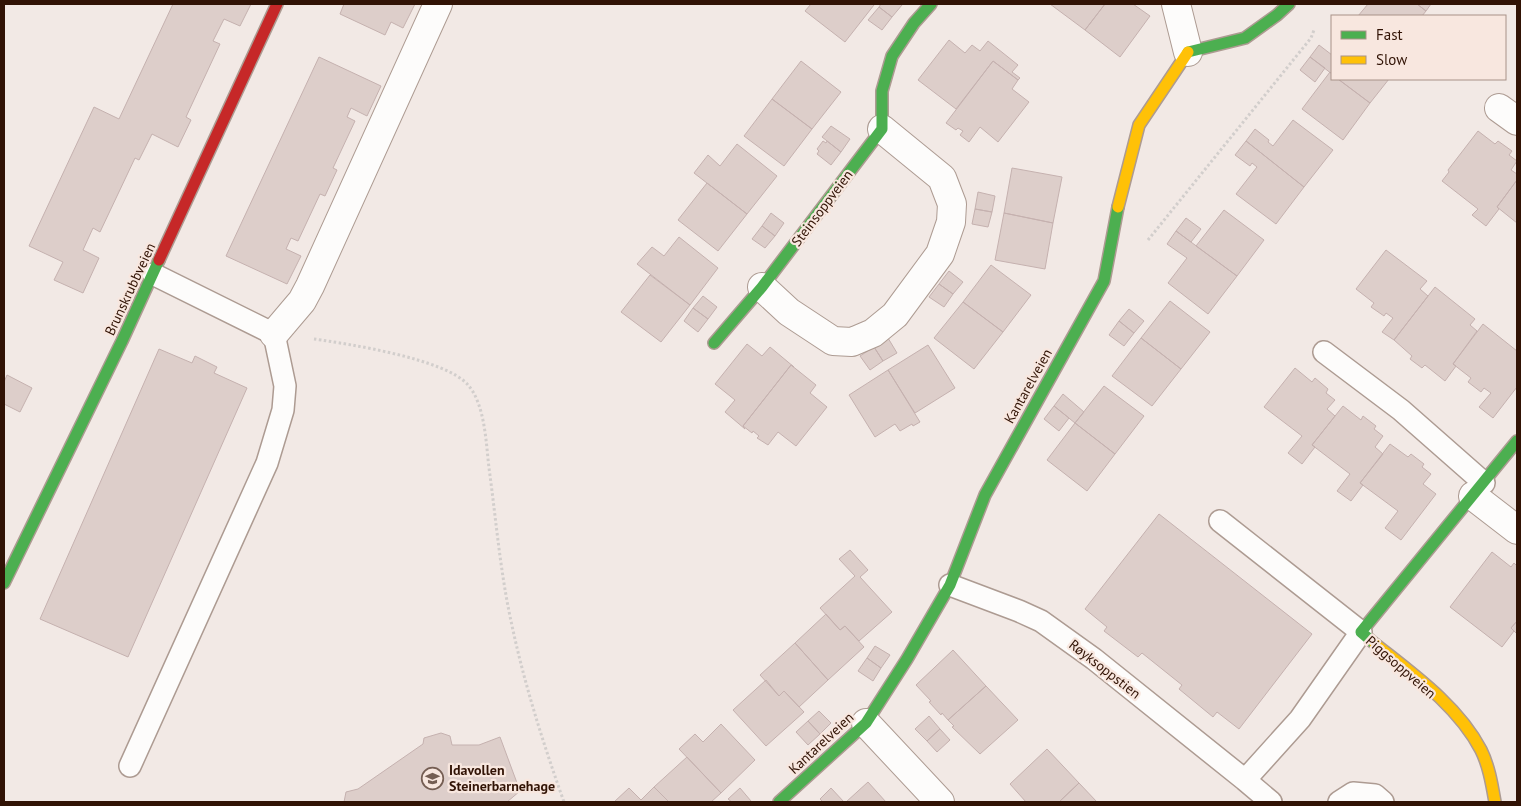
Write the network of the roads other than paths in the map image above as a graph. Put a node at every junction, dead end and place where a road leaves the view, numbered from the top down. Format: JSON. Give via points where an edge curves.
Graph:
{"nodes":[{"id":1,"x":277,"y":4,"type":"edge"},
{"id":2,"x":438,"y":4,"type":"edge"},
{"id":3,"x":931,"y":4,"type":"edge"},
{"id":4,"x":1176,"y":4,"type":"edge"},
{"id":5,"x":1289,"y":4,"type":"edge"},
{"id":6,"x":1188,"y":52,"type":"junction"},
{"id":7,"x":882,"y":129,"type":"junction"},
{"id":8,"x":153,"y":274,"type":"junction"},
{"id":9,"x":762,"y":287,"type":"junction"},
{"id":10,"x":274,"y":334,"type":"junction"},
{"id":11,"x":714,"y":343,"type":"dead end"},
{"id":12,"x":1324,"y":352,"type":"dead end"},
{"id":13,"x":1517,"y":441,"type":"edge"},
{"id":14,"x":1478,"y":490,"type":"junction"},
{"id":15,"x":1220,"y":520,"type":"dead end"},
{"id":16,"x":1517,"y":530,"type":"edge"},
{"id":17,"x":4,"y":583,"type":"edge"},
{"id":18,"x":950,"y":585,"type":"junction"},
{"id":19,"x":1361,"y":632,"type":"junction"},
{"id":20,"x":866,"y":723,"type":"junction"},
{"id":21,"x":130,"y":766,"type":"dead end"},
{"id":22,"x":1246,"y":780,"type":"junction"},
{"id":23,"x":779,"y":802,"type":"edge"},
{"id":24,"x":940,"y":802,"type":"edge"},
{"id":25,"x":1271,"y":802,"type":"edge"},
{"id":26,"x":1339,"y":802,"type":"edge"},
{"id":27,"x":1383,"y":802,"type":"edge"},
{"id":28,"x":1495,"y":802,"type":"edge"}],
"edges":[{"from":1,"to":8,"type":"street","name":"Brunskrubbveien"},
{"from":2,"to":10,"type":"street","via":[[310,286],[302,301]]},
{"from":3,"to":7,"type":"street","via":[[892,56],[882,92]]},
{"from":4,"to":6,"type":"street"},
{"from":5,"to":6,"type":"street","via":[[1245,38]]},
{"from":6,"to":18,"type":"street","name":"Kantarelveien","via":[[1139,125],[1120,195],[1104,281],[984,495]]},
{"from":7,"to":9,"type":"street","name":"Steinsoppveien"},
{"from":7,"to":9,"type":"street","via":[[942,178],[952,204],[951,222],[940,254],[896,315],[873,333],[852,342],[833,341],[789,312]]},
{"from":8,"to":10,"type":"lane"},
{"from":8,"to":17,"type":"street","name":"Brunskrubbveien"},
{"from":9,"to":11,"type":"street","name":"Steinsoppveien"},
{"from":10,"to":21,"type":"lane","via":[[285,386],[283,410],[267,463]]},
{"from":12,"to":14,"type":"lane","via":[[1401,410]]},
{"from":13,"to":14,"type":"street","name":"Piggsoppveien"},
{"from":14,"to":16,"type":"street"},
{"from":14,"to":19,"type":"street","name":"Piggsoppveien"},
{"from":15,"to":19,"type":"lane"},
{"from":18,"to":20,"type":"street","name":"Kantarelveien"},
{"from":18,"to":22,"type":"lane","name":"Røyksoppstien","via":[[1041,621]]},
{"from":19,"to":22,"type":"lane","via":[[1300,719]]},
{"from":19,"to":28,"type":"street","name":"Piggsoppveien","via":[[1465,726],[1481,750]]},
{"from":20,"to":23,"type":"street","name":"Kantarelveien"},
{"from":20,"to":24,"type":"street"},
{"from":22,"to":25,"type":"lane","name":"Røyksoppstien"},
{"from":26,"to":27,"type":"lane","via":[[1353,793],[1375,795]]}]}
